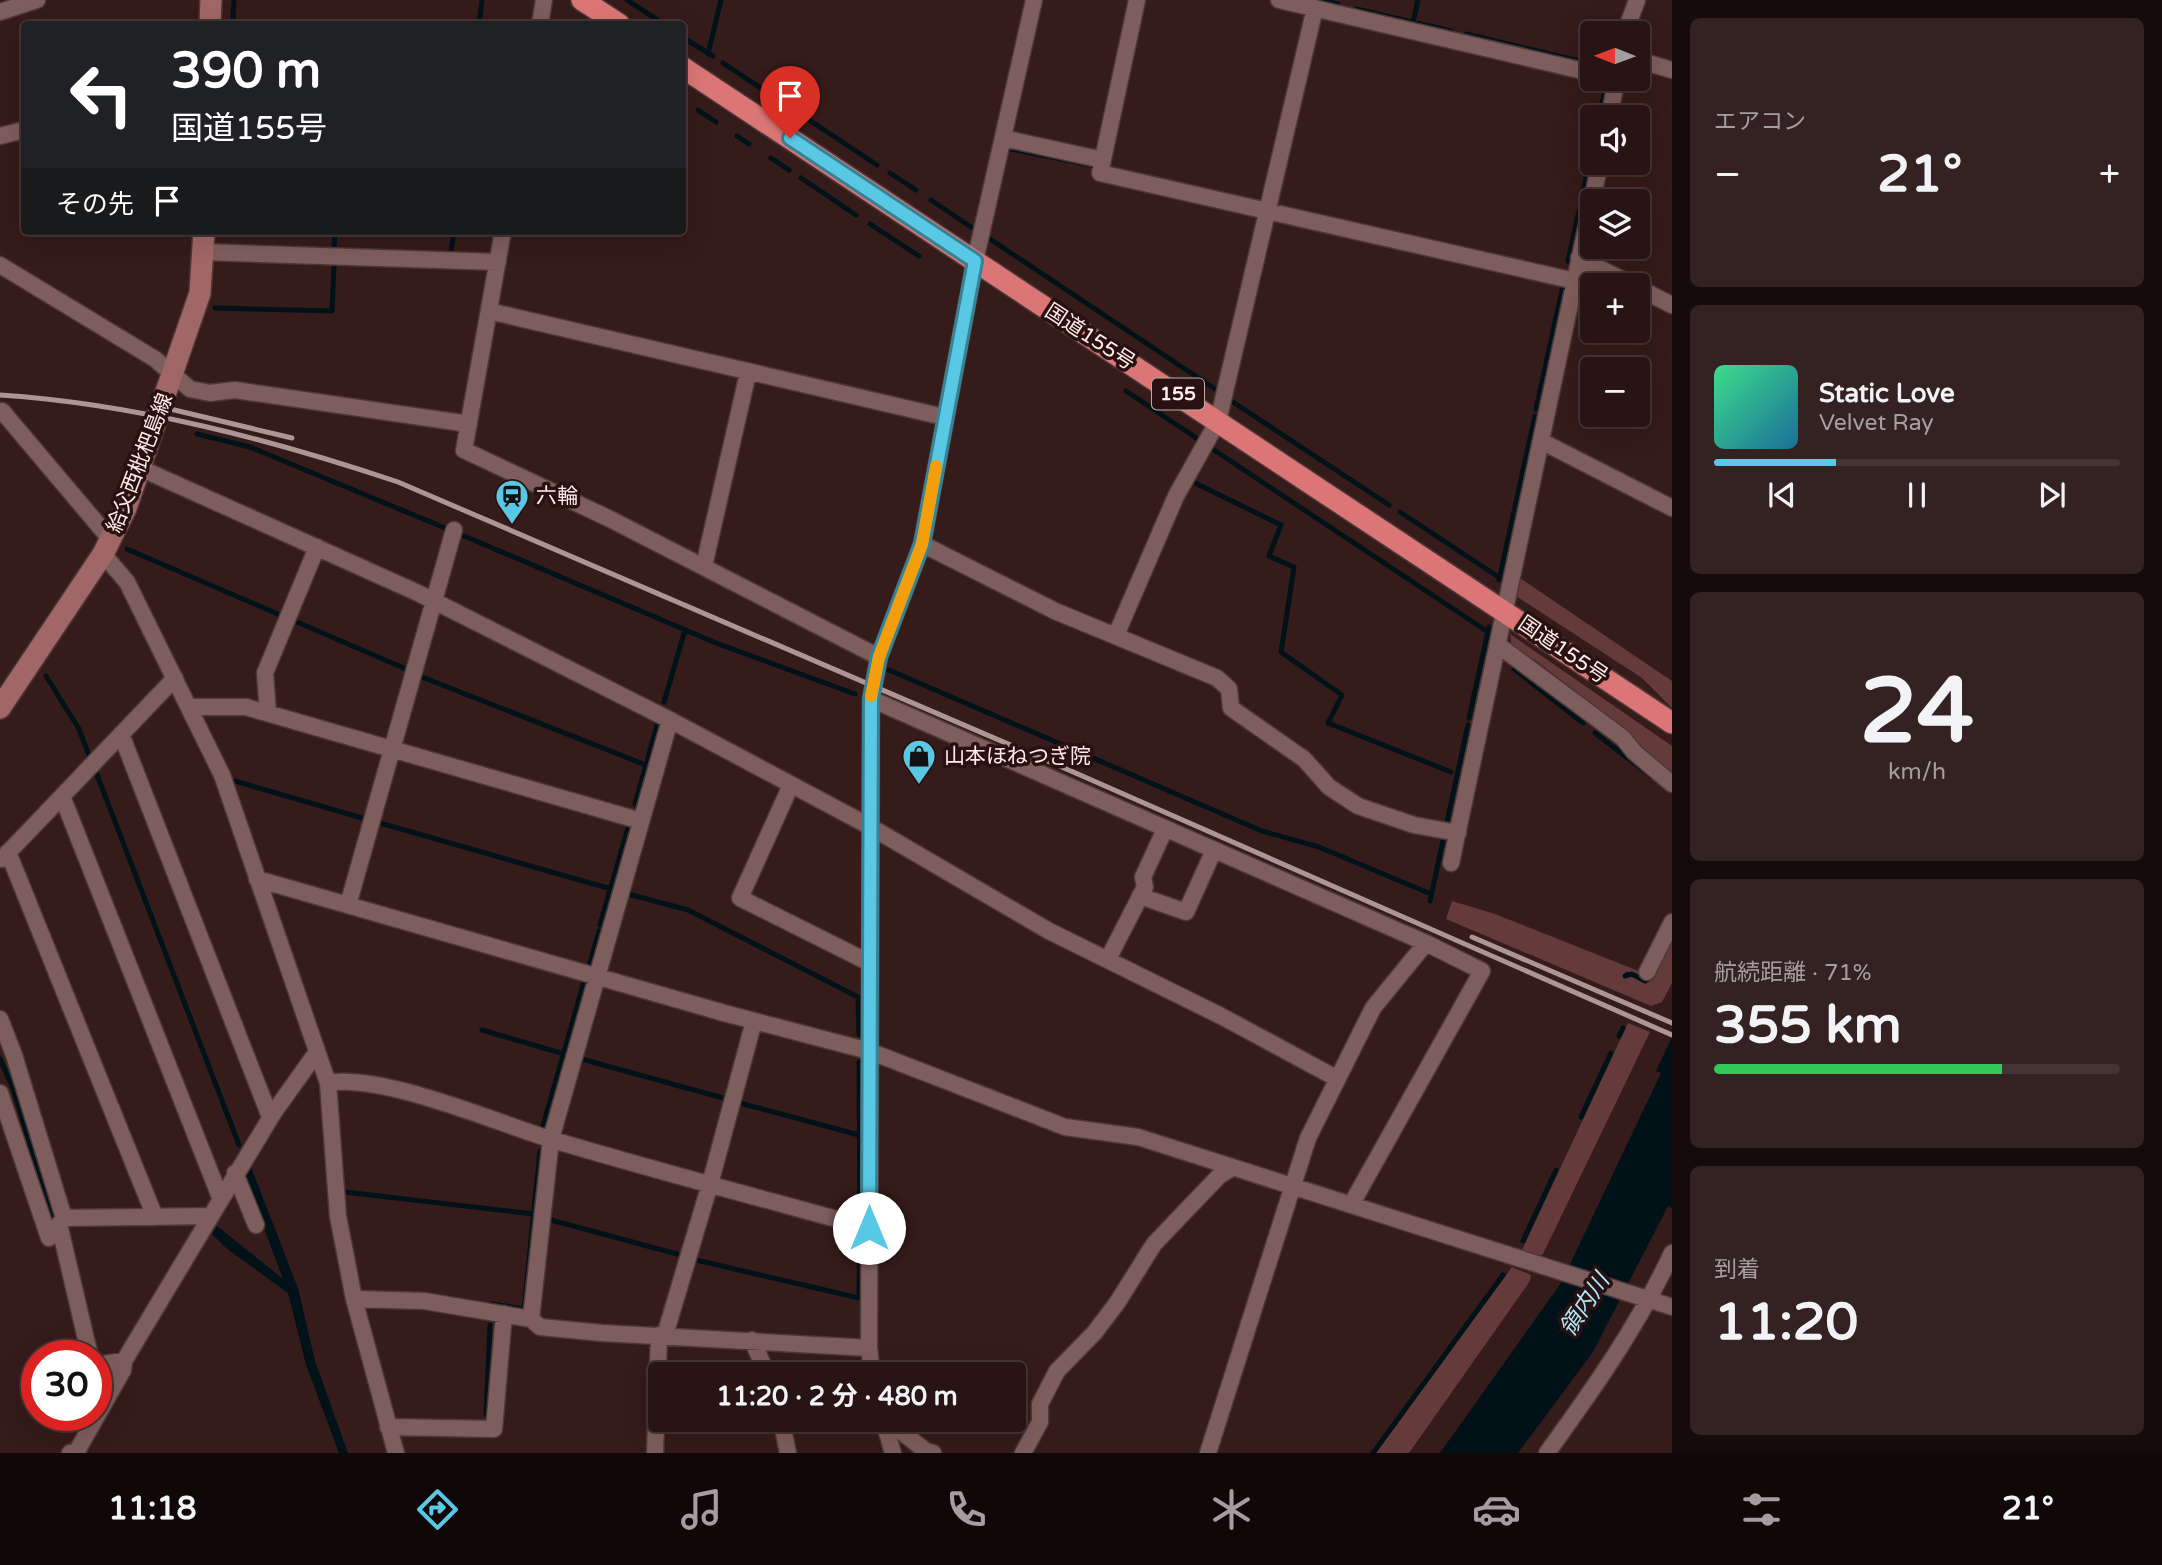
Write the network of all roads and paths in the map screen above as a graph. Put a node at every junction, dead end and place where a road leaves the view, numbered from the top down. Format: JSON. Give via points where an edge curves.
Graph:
{"nodes":[{"id":1,"x":37,"y":0,"type":"edge"},
{"id":2,"x":211,"y":0,"type":"edge"},
{"id":3,"x":544,"y":0,"type":"edge"},
{"id":4,"x":582,"y":0,"type":"edge"},
{"id":5,"x":1034,"y":0,"type":"edge"},
{"id":6,"x":1137,"y":0,"type":"edge"},
{"id":7,"x":1279,"y":0,"type":"edge"},
{"id":8,"x":1637,"y":0,"type":"edge"},
{"id":9,"x":1315,"y":8,"type":"junction"},
{"id":10,"x":1347,"y":8,"type":"edge"},
{"id":11,"x":0,"y":12,"type":"edge"},
{"id":12,"x":210,"y":21,"type":"edge"},
{"id":13,"x":540,"y":21,"type":"edge"},
{"id":14,"x":614,"y":21,"type":"edge"},
{"id":15,"x":1629,"y":21,"type":"edge"},
{"id":16,"x":1650,"y":64,"type":"edge"},
{"id":17,"x":686,"y":70,"type":"edge"},
{"id":18,"x":1580,"y":70,"type":"edge"},
{"id":19,"x":1672,"y":70,"type":"edge"},
{"id":20,"x":21,"y":131,"type":"edge"},
{"id":21,"x":0,"y":136,"type":"edge"},
{"id":22,"x":1003,"y":138,"type":"junction"},
{"id":23,"x":1103,"y":160,"type":"junction"},
{"id":24,"x":1597,"y":175,"type":"edge"},
{"id":25,"x":1267,"y":209,"type":"junction"},
{"id":26,"x":502,"y":235,"type":"edge"},
{"id":27,"x":203,"y":242,"type":"edge"},
{"id":28,"x":1579,"y":258,"type":"junction"},
{"id":29,"x":975,"y":261,"type":"junction"},
{"id":30,"x":498,"y":262,"type":"junction"},
{"id":31,"x":0,"y":265,"type":"edge"},
{"id":32,"x":1609,"y":273,"type":"edge"},
{"id":33,"x":1575,"y":281,"type":"junction"},
{"id":34,"x":1650,"y":294,"type":"edge"},
{"id":35,"x":1672,"y":305,"type":"edge"},
{"id":36,"x":489,"y":311,"type":"junction"},
{"id":37,"x":175,"y":372,"type":"junction"},
{"id":38,"x":748,"y":373,"type":"junction"},
{"id":39,"x":2,"y":411,"type":"dead end"},
{"id":40,"x":944,"y":417,"type":"junction"},
{"id":41,"x":1219,"y":421,"type":"junction"},
{"id":42,"x":469,"y":424,"type":"junction"},
{"id":43,"x":1541,"y":441,"type":"junction"},
{"id":44,"x":140,"y":468,"type":"junction"},
{"id":45,"x":1672,"y":508,"type":"edge"},
{"id":46,"x":454,"y":530,"type":"dead end"},
{"id":47,"x":922,"y":544,"type":"junction"},
{"id":48,"x":107,"y":547,"type":"junction"},
{"id":49,"x":317,"y":547,"type":"junction"},
{"id":50,"x":704,"y":566,"type":"junction"},
{"id":51,"x":435,"y":602,"type":"junction"},
{"id":52,"x":1505,"y":611,"type":"junction"},
{"id":53,"x":1116,"y":635,"type":"junction"},
{"id":54,"x":1498,"y":645,"type":"junction"},
{"id":55,"x":879,"y":657,"type":"junction"},
{"id":56,"x":175,"y":678,"type":"junction"},
{"id":57,"x":871,"y":699,"type":"junction"},
{"id":58,"x":189,"y":707,"type":"junction"},
{"id":59,"x":0,"y":708,"type":"edge"},
{"id":60,"x":268,"y":713,"type":"junction"},
{"id":61,"x":670,"y":720,"type":"junction"},
{"id":62,"x":1672,"y":723,"type":"edge"},
{"id":63,"x":121,"y":734,"type":"junction"},
{"id":64,"x":392,"y":749,"type":"junction"},
{"id":65,"x":1672,"y":784,"type":"edge"},
{"id":66,"x":791,"y":785,"type":"junction"},
{"id":67,"x":62,"y":796,"type":"junction"},
{"id":68,"x":641,"y":821,"type":"junction"},
{"id":69,"x":869,"y":826,"type":"junction"},
{"id":70,"x":1165,"y":829,"type":"junction"},
{"id":71,"x":1458,"y":833,"type":"junction"},
{"id":72,"x":1214,"y":850,"type":"junction"},
{"id":73,"x":4,"y":856,"type":"edge"},
{"id":74,"x":1451,"y":863,"type":"dead end"},
{"id":75,"x":257,"y":879,"type":"junction"},
{"id":76,"x":1140,"y":896,"type":"junction"},
{"id":77,"x":348,"y":905,"type":"junction"},
{"id":78,"x":1672,"y":922,"type":"edge"},
{"id":79,"x":1426,"y":943,"type":"junction"},
{"id":80,"x":1108,"y":959,"type":"junction"},
{"id":81,"x":868,"y":962,"type":"junction"},
{"id":82,"x":1647,"y":972,"type":"dead end"},
{"id":83,"x":596,"y":975,"type":"junction"},
{"id":84,"x":0,"y":1019,"type":"edge"},
{"id":85,"x":754,"y":1021,"type":"junction"},
{"id":86,"x":869,"y":1051,"type":"junction"},
{"id":87,"x":317,"y":1052,"type":"junction"},
{"id":88,"x":1336,"y":1078,"type":"junction"},
{"id":89,"x":328,"y":1083,"type":"junction"},
{"id":90,"x":0,"y":1093,"type":"edge"},
{"id":91,"x":270,"y":1117,"type":"junction"},
{"id":92,"x":551,"y":1139,"type":"junction"},
{"id":93,"x":1232,"y":1168,"type":"junction"},
{"id":94,"x":235,"y":1173,"type":"junction"},
{"id":95,"x":710,"y":1184,"type":"junction"},
{"id":96,"x":1293,"y":1186,"type":"junction"},
{"id":97,"x":220,"y":1197,"type":"junction"},
{"id":98,"x":1351,"y":1205,"type":"junction"},
{"id":99,"x":211,"y":1216,"type":"junction"},
{"id":100,"x":155,"y":1217,"type":"junction"},
{"id":101,"x":62,"y":1221,"type":"junction"},
{"id":102,"x":256,"y":1225,"type":"dead end"},
{"id":103,"x":869,"y":1228,"type":"junction"},
{"id":104,"x":1672,"y":1253,"type":"edge"},
{"id":105,"x":354,"y":1299,"type":"junction"},
{"id":106,"x":1650,"y":1300,"type":"junction"},
{"id":107,"x":1672,"y":1307,"type":"edge"},
{"id":108,"x":504,"y":1314,"type":"junction"},
{"id":109,"x":531,"y":1319,"type":"junction"},
{"id":110,"x":662,"y":1335,"type":"junction"},
{"id":111,"x":87,"y":1340,"type":"edge"},
{"id":112,"x":752,"y":1340,"type":"junction"},
{"id":113,"x":869,"y":1348,"type":"junction"},
{"id":114,"x":124,"y":1361,"type":"junction"},
{"id":115,"x":762,"y":1362,"type":"edge"},
{"id":116,"x":871,"y":1362,"type":"edge"},
{"id":117,"x":112,"y":1363,"type":"edge"},
{"id":118,"x":388,"y":1427,"type":"junction"},
{"id":119,"x":784,"y":1432,"type":"edge"},
{"id":120,"x":887,"y":1432,"type":"edge"},
{"id":121,"x":901,"y":1432,"type":"edge"},
{"id":122,"x":70,"y":1453,"type":"edge"},
{"id":123,"x":396,"y":1453,"type":"edge"},
{"id":124,"x":655,"y":1453,"type":"edge"},
{"id":125,"x":788,"y":1453,"type":"edge"},
{"id":126,"x":893,"y":1453,"type":"edge"},
{"id":127,"x":933,"y":1453,"type":"edge"},
{"id":128,"x":1023,"y":1453,"type":"edge"},
{"id":129,"x":1208,"y":1453,"type":"edge"},
{"id":130,"x":1547,"y":1453,"type":"edge"}],
"edges":[{"from":1,"to":11,"type":"street"},
{"from":2,"to":12,"type":"main road"},
{"from":3,"to":13,"type":"street"},
{"from":4,"to":14,"type":"highway"},
{"from":5,"to":22,"type":"street"},
{"from":6,"to":23,"type":"street"},
{"from":7,"to":9,"type":"street"},
{"from":8,"to":15,"type":"street"},
{"from":9,"to":10,"type":"street"},
{"from":9,"to":25,"type":"street"},
{"from":10,"to":18,"type":"street"},
{"from":16,"to":19,"type":"street"},
{"from":17,"to":29,"type":"highway","name":"国道155号","number":"155"},
{"from":20,"to":21,"type":"street"},
{"from":22,"to":23,"type":"street"},
{"from":22,"to":29,"type":"street"},
{"from":23,"to":25,"type":"street","via":[[1100,173]]},
{"from":24,"to":28,"type":"street"},
{"from":25,"to":33,"type":"street"},
{"from":25,"to":41,"type":"street"},
{"from":26,"to":30,"type":"street"},
{"from":27,"to":30,"type":"street"},
{"from":27,"to":37,"type":"main road","name":"給父西枇杷島線","via":[[200,293]]},
{"from":28,"to":32,"type":"street"},
{"from":28,"to":33,"type":"street"},
{"from":29,"to":40,"type":"street"},
{"from":29,"to":41,"type":"highway","name":"国道155号","number":"155"},
{"from":30,"to":36,"type":"street"},
{"from":31,"to":37,"type":"street"},
{"from":33,"to":43,"type":"street"},
{"from":34,"to":35,"type":"street"},
{"from":36,"to":38,"type":"street"},
{"from":36,"to":42,"type":"street"},
{"from":37,"to":42,"type":"street","via":[[190,389],[210,393],[235,390]]},
{"from":37,"to":44,"type":"main road","name":"給父西枇杷島線"},
{"from":38,"to":40,"type":"street"},
{"from":38,"to":50,"type":"street"},
{"from":39,"to":48,"type":"street"},
{"from":40,"to":47,"type":"street"},
{"from":41,"to":52,"type":"highway","name":"国道155号","number":"155"},
{"from":41,"to":53,"type":"street","via":[[1176,496]]},
{"from":42,"to":50,"type":"street","via":[[464,450]]},
{"from":43,"to":45,"type":"street"},
{"from":43,"to":52,"type":"street"},
{"from":44,"to":48,"type":"main road","name":"給父西枇杷島線"},
{"from":44,"to":49,"type":"street"},
{"from":46,"to":51,"type":"street"},
{"from":47,"to":53,"type":"street","via":[[1055,611]]},
{"from":47,"to":55,"type":"street"},
{"from":48,"to":56,"type":"street"},
{"from":48,"to":59,"type":"main road","name":"給父西枇杷島線"},
{"from":49,"to":51,"type":"street"},
{"from":49,"to":60,"type":"street","via":[[265,673]]},
{"from":50,"to":55,"type":"street"},
{"from":51,"to":61,"type":"street"},
{"from":51,"to":64,"type":"street"},
{"from":52,"to":54,"type":"street"},
{"from":52,"to":62,"type":"highway","name":"国道155号","number":"155"},
{"from":53,"to":71,"type":"street","via":[[1217,678],[1229,689],[1231,708],[1304,759],[1329,787],[1358,806],[1414,825]]},
{"from":54,"to":65,"type":"street","via":[[1623,738]]},
{"from":54,"to":71,"type":"street"},
{"from":55,"to":57,"type":"street"},
{"from":56,"to":58,"type":"street"},
{"from":56,"to":63,"type":"street"},
{"from":57,"to":69,"type":"street"},
{"from":57,"to":70,"type":"street"},
{"from":58,"to":60,"type":"street","via":[[246,707]]},
{"from":58,"to":75,"type":"street","via":[[222,775]]},
{"from":60,"to":64,"type":"street"},
{"from":61,"to":66,"type":"street"},
{"from":61,"to":68,"type":"street"},
{"from":63,"to":67,"type":"street"},
{"from":63,"to":91,"type":"street"},
{"from":64,"to":68,"type":"street"},
{"from":64,"to":77,"type":"street"},
{"from":66,"to":69,"type":"street"},
{"from":66,"to":81,"type":"street","via":[[740,898]]},
{"from":67,"to":73,"type":"street"},
{"from":67,"to":97,"type":"street"},
{"from":68,"to":83,"type":"street"},
{"from":69,"to":80,"type":"street","via":[[1049,931]]},
{"from":69,"to":81,"type":"street"},
{"from":70,"to":72,"type":"street"},
{"from":70,"to":76,"type":"street","via":[[1143,877]]},
{"from":71,"to":74,"type":"street"},
{"from":72,"to":76,"type":"street","via":[[1186,912]]},
{"from":72,"to":79,"type":"street"},
{"from":73,"to":100,"type":"street"},
{"from":75,"to":77,"type":"street"},
{"from":75,"to":87,"type":"street"},
{"from":76,"to":80,"type":"street"},
{"from":77,"to":83,"type":"street"},
{"from":78,"to":82,"type":"street"},
{"from":79,"to":88,"type":"street","via":[[1373,1008]]},
{"from":79,"to":98,"type":"street","via":[[1482,971]]},
{"from":80,"to":88,"type":"street"},
{"from":81,"to":86,"type":"street"},
{"from":83,"to":85,"type":"street"},
{"from":83,"to":92,"type":"street"},
{"from":84,"to":101,"type":"street"},
{"from":85,"to":86,"type":"street"},
{"from":85,"to":95,"type":"street"},
{"from":86,"to":93,"type":"street","via":[[1065,1127],[1138,1137]]},
{"from":86,"to":103,"type":"street"},
{"from":87,"to":89,"type":"street"},
{"from":87,"to":91,"type":"street"},
{"from":88,"to":96,"type":"street"},
{"from":89,"to":92,"type":"street","via":[[345,1080],[390,1088]]},
{"from":89,"to":105,"type":"street","via":[[338,1216]]},
{"from":90,"to":101,"type":"street","via":[[49,1238]]},
{"from":91,"to":94,"type":"street"},
{"from":92,"to":95,"type":"street"},
{"from":92,"to":109,"type":"street"},
{"from":93,"to":96,"type":"street"},
{"from":93,"to":128,"type":"street","via":[[1154,1244],[1095,1332],[1057,1371],[1042,1397],[1040,1422]]},
{"from":94,"to":97,"type":"street"},
{"from":94,"to":102,"type":"street"},
{"from":95,"to":103,"type":"street"},
{"from":95,"to":110,"type":"street"},
{"from":96,"to":98,"type":"street"},
{"from":96,"to":129,"type":"street"},
{"from":97,"to":99,"type":"street"},
{"from":98,"to":106,"type":"street"},
{"from":99,"to":100,"type":"street"},
{"from":99,"to":114,"type":"street"},
{"from":100,"to":101,"type":"street"},
{"from":101,"to":111,"type":"street"},
{"from":103,"to":113,"type":"street"},
{"from":104,"to":106,"type":"street"},
{"from":105,"to":108,"type":"street","via":[[424,1301]]},
{"from":105,"to":118,"type":"street"},
{"from":106,"to":107,"type":"street"},
{"from":106,"to":130,"type":"street","via":[[1617,1357]]},
{"from":108,"to":109,"type":"street"},
{"from":108,"to":118,"type":"street","via":[[494,1429]]},
{"from":109,"to":110,"type":"street","via":[[540,1327]]},
{"from":110,"to":112,"type":"street"},
{"from":110,"to":124,"type":"street"},
{"from":112,"to":113,"type":"street"},
{"from":112,"to":115,"type":"street"},
{"from":113,"to":116,"type":"street"},
{"from":114,"to":117,"type":"street"},
{"from":114,"to":122,"type":"street","via":[[77,1451]]},
{"from":118,"to":123,"type":"street"},
{"from":119,"to":125,"type":"street"},
{"from":120,"to":126,"type":"street"},
{"from":121,"to":127,"type":"street"}]}
